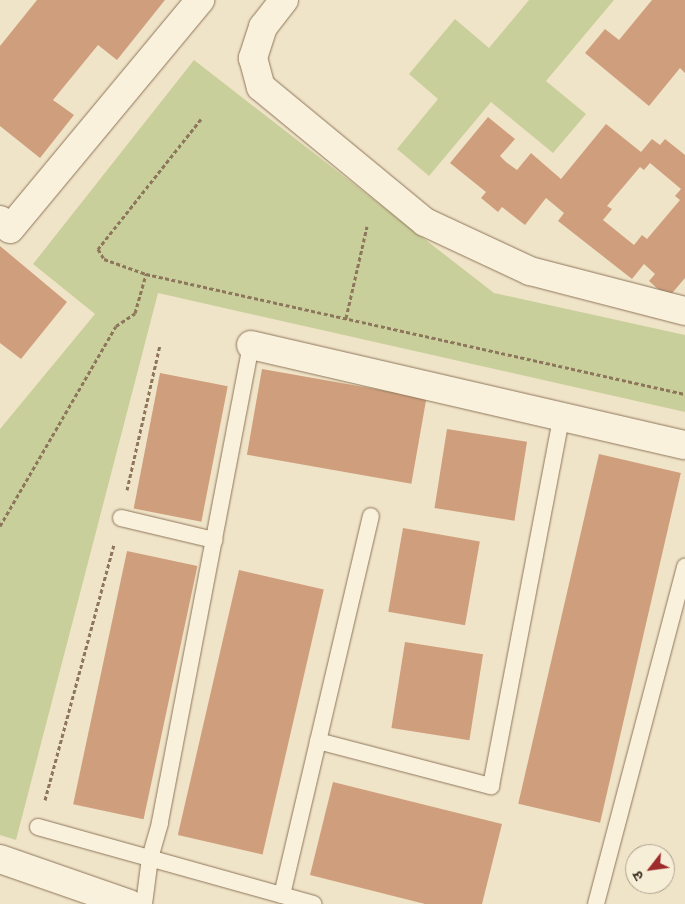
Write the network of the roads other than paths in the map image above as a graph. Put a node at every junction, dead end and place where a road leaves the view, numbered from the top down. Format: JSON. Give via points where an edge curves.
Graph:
{"nodes":[{"id":1,"x":200,"y":0,"type":"edge"},
{"id":2,"x":284,"y":0,"type":"edge"},
{"id":3,"x":0,"y":220,"type":"edge"},
{"id":4,"x":685,"y":311,"type":"edge"},
{"id":5,"x":251,"y":345,"type":"joint"},
{"id":6,"x":562,"y":415,"type":"junction"},
{"id":7,"x":685,"y":445,"type":"edge"},
{"id":8,"x":371,"y":516,"type":"dead end"},
{"id":9,"x":121,"y":518,"type":"road end"},
{"id":10,"x":214,"y":540,"type":"junction"},
{"id":11,"x":685,"y":567,"type":"edge"},
{"id":12,"x":318,"y":742,"type":"junction"},
{"id":13,"x":38,"y":827,"type":"road end"},
{"id":14,"x":150,"y":858,"type":"junction"},
{"id":15,"x":0,"y":859,"type":"edge"},
{"id":16,"x":282,"y":895,"type":"junction"},
{"id":17,"x":129,"y":904,"type":"edge"},
{"id":18,"x":144,"y":904,"type":"edge"},
{"id":19,"x":313,"y":904,"type":"edge"},
{"id":20,"x":596,"y":904,"type":"edge"}],
"edges":[{"from":1,"to":3,"type":"street","via":[[10,229]]},
{"from":2,"to":4,"type":"street","via":[[262,27],[253,58],[261,87],[425,222],[530,270]]},
{"from":5,"to":6,"type":"street"},
{"from":5,"to":10,"type":"lane"},
{"from":6,"to":7,"type":"street"},
{"from":6,"to":12,"type":"lane","via":[[491,786]]},
{"from":8,"to":12,"type":"lane"},
{"from":9,"to":10,"type":"lane"},
{"from":10,"to":14,"type":"lane","via":[[160,822]]},
{"from":11,"to":20,"type":"lane"},
{"from":12,"to":16,"type":"lane"},
{"from":13,"to":14,"type":"lane"},
{"from":14,"to":16,"type":"lane"},
{"from":14,"to":18,"type":"lane"},
{"from":15,"to":17,"type":"street"},
{"from":16,"to":19,"type":"lane"}]}
